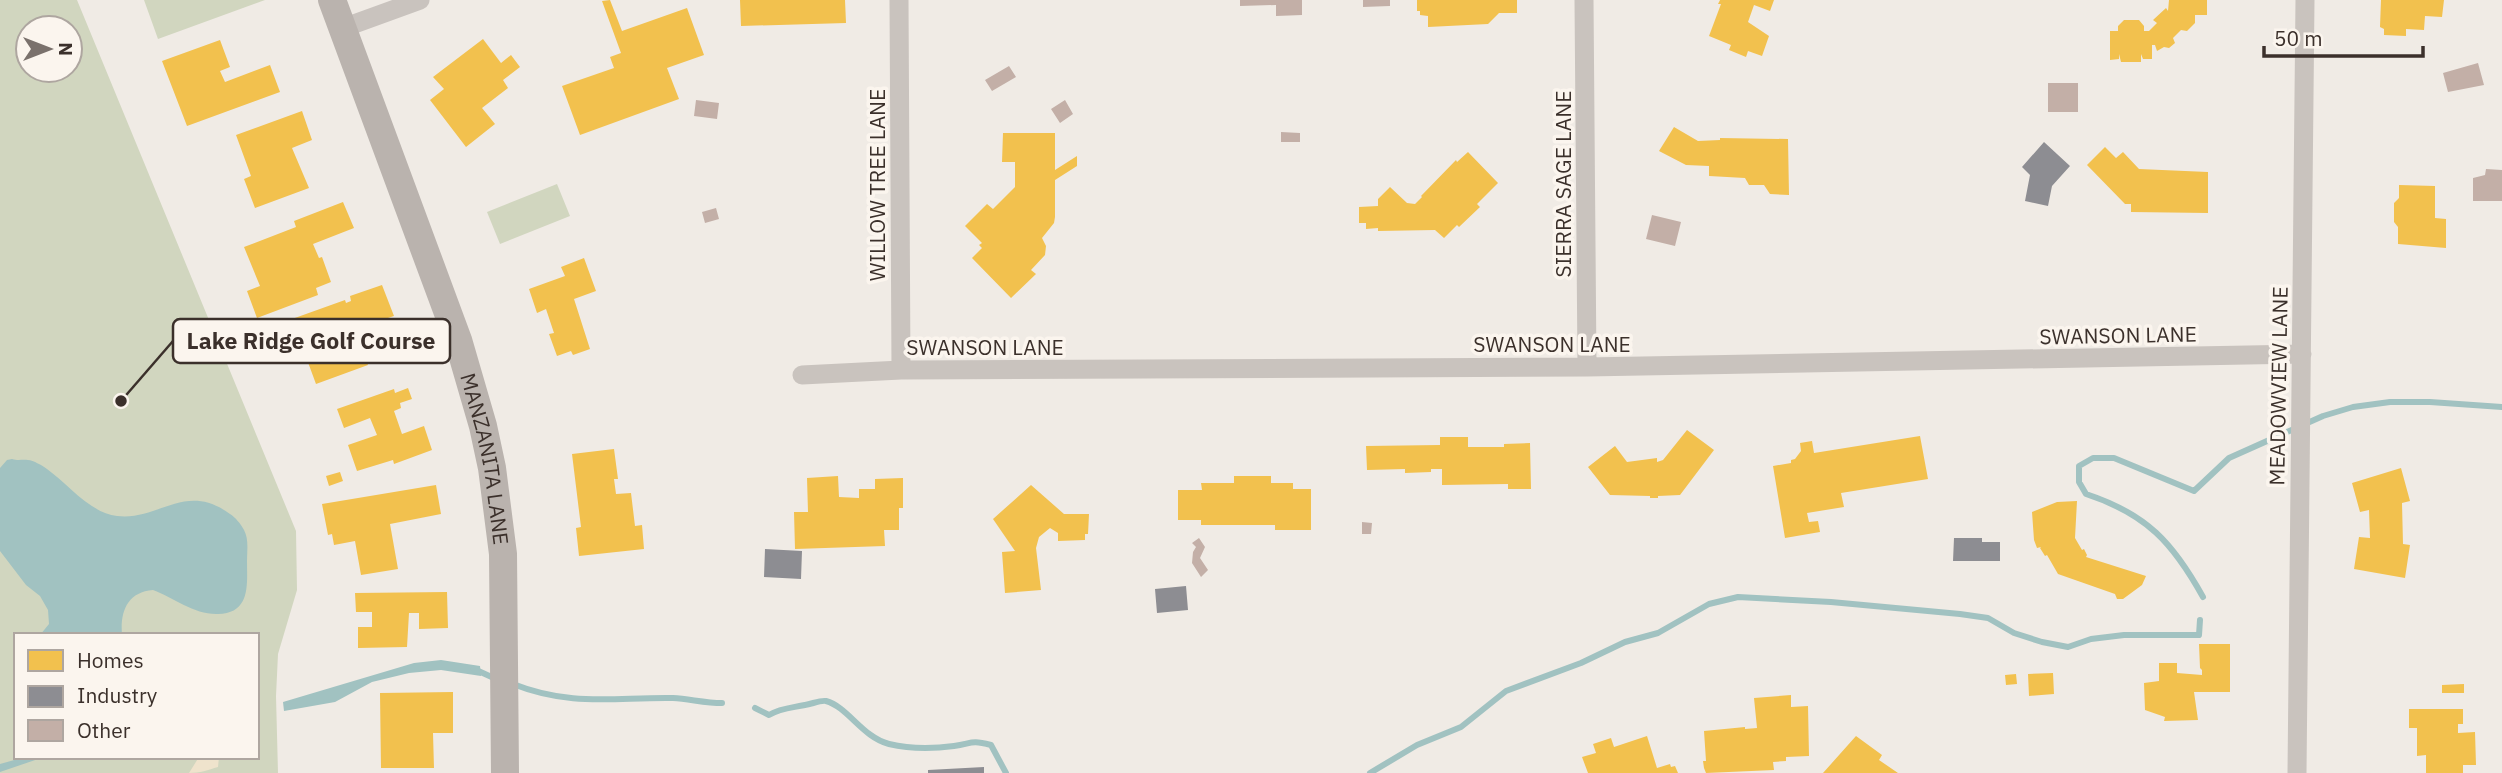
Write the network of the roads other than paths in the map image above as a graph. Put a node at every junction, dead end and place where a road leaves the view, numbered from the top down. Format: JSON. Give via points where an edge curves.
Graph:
{"nodes":[{"id":1,"x":332,"y":0,"type":"edge"},
{"id":2,"x":420,"y":0,"type":"edge"},
{"id":3,"x":899,"y":0,"type":"edge"},
{"id":4,"x":1584,"y":0,"type":"edge"},
{"id":5,"x":2305,"y":0,"type":"edge"},
{"id":6,"x":343,"y":28,"type":"junction"},
{"id":7,"x":2302,"y":354,"type":"junction"},
{"id":8,"x":1587,"y":367,"type":"junction"},
{"id":9,"x":901,"y":370,"type":"junction"},
{"id":10,"x":802,"y":375,"type":"dead end"},
{"id":11,"x":505,"y":773,"type":"edge"},
{"id":12,"x":2297,"y":773,"type":"edge"}],
"edges":[{"from":1,"to":6,"type":"street","name":"MANZANITA LANE"},
{"from":2,"to":6,"type":"street"},
{"from":3,"to":9,"type":"street","name":"WILLOW TREE LANE"},
{"from":4,"to":8,"type":"street","name":"SIERRA SAGE LANE"},
{"from":5,"to":7,"type":"street","name":"MEADOWVIEW LANE"},
{"from":6,"to":11,"type":"street","name":"MANZANITA LANE","via":[[458,341],[483,426],[503,554]]},
{"from":7,"to":8,"type":"street","name":"SWANSON LANE"},
{"from":7,"to":12,"type":"street","name":"MEADOWVIEW LANE"},
{"from":8,"to":9,"type":"street","name":"SWANSON LANE"},
{"from":9,"to":10,"type":"street","name":"SWANSON LANE"}]}
